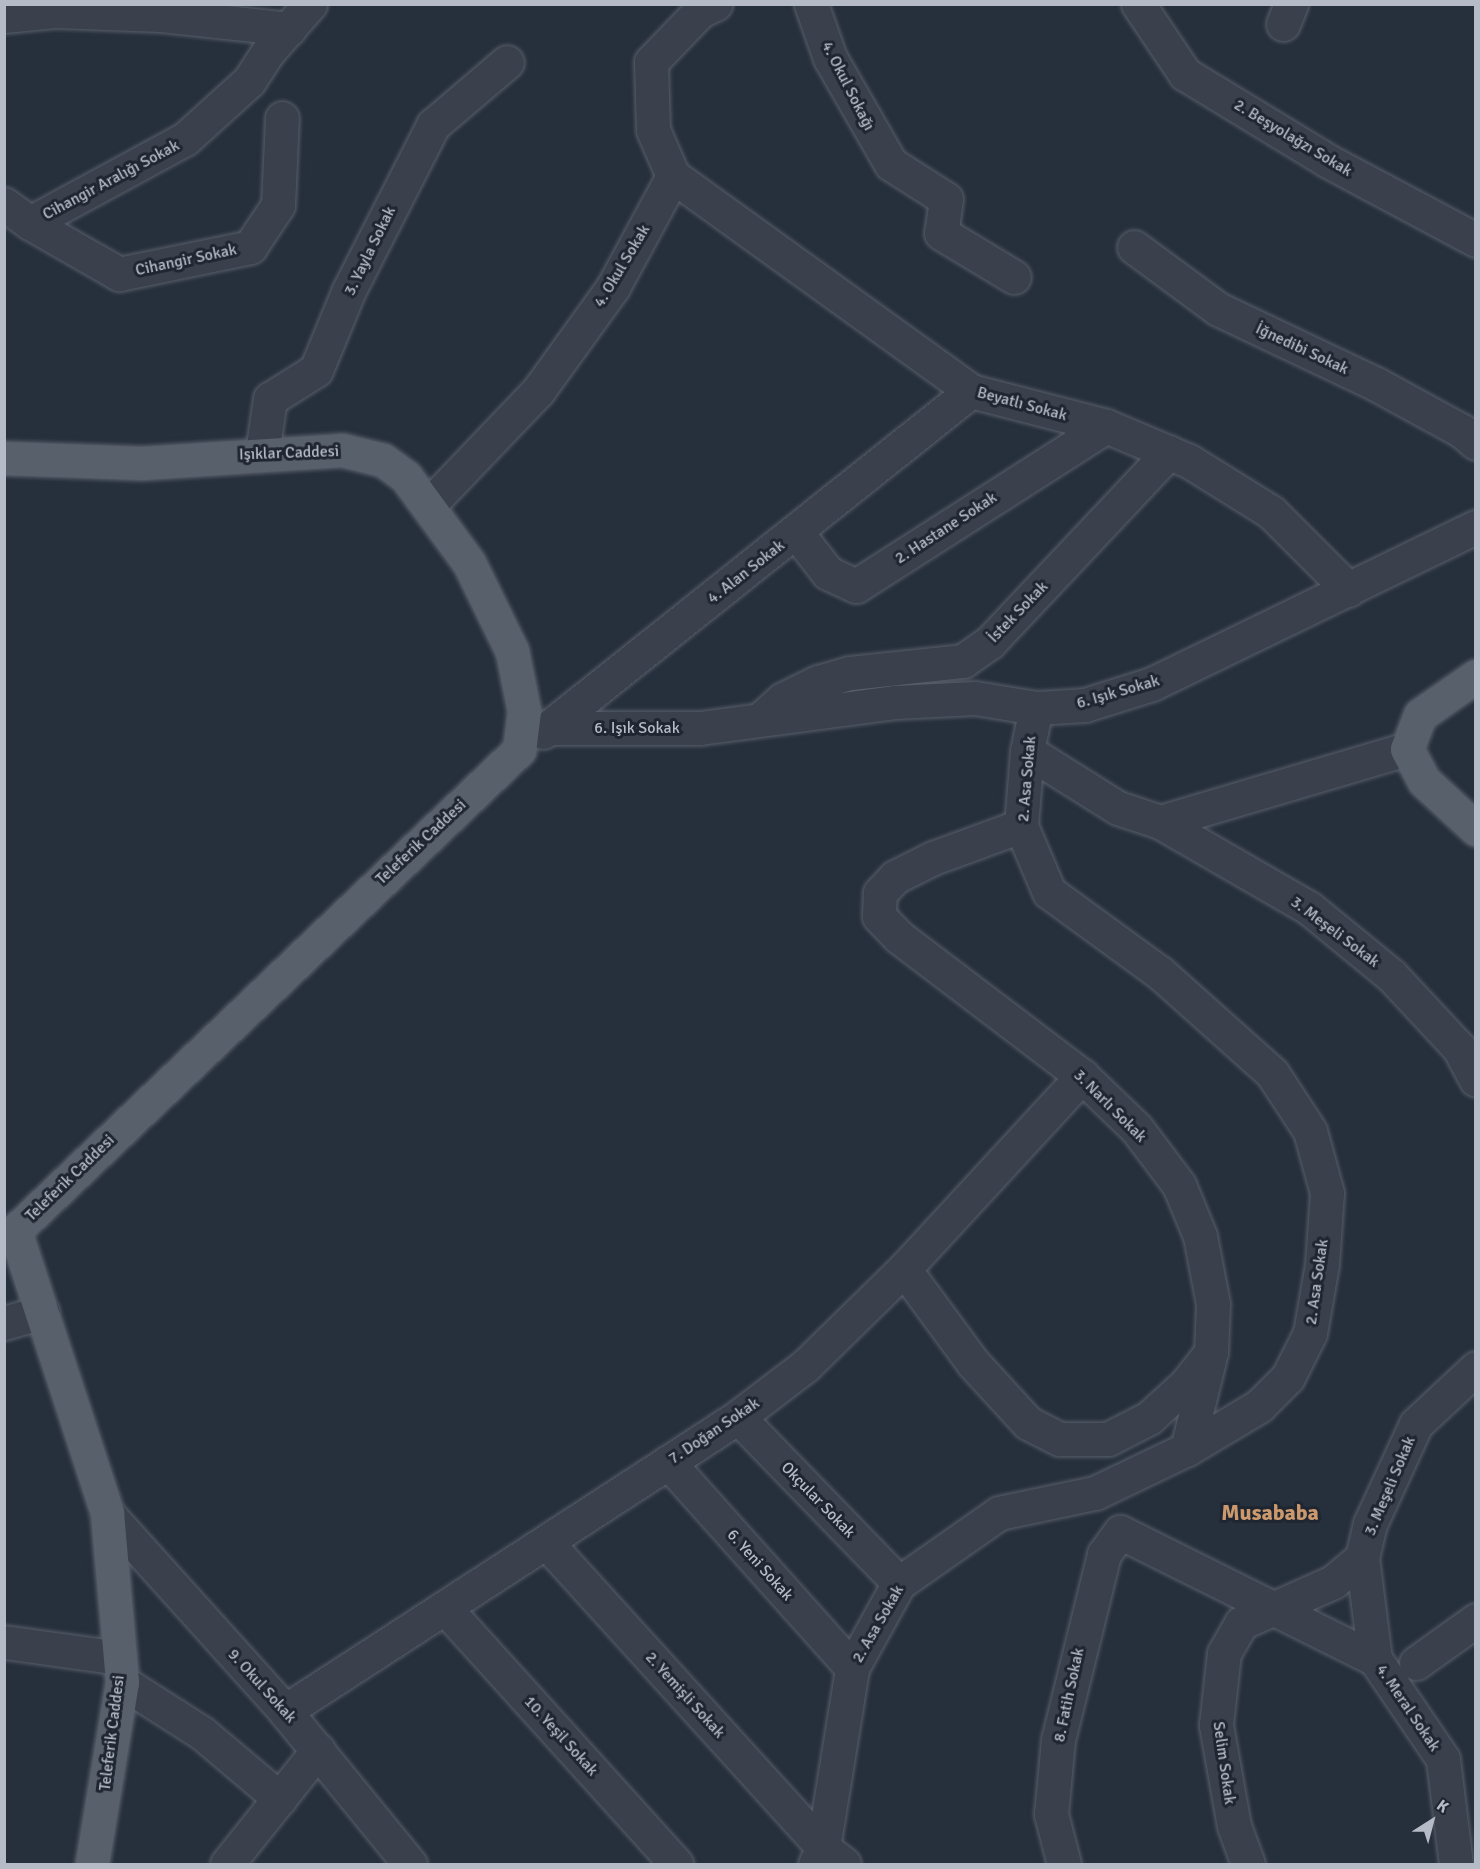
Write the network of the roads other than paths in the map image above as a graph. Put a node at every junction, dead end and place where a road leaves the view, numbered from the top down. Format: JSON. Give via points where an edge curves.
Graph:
{"nodes":[{"id":1,"x":210,"y":4,"type":"edge"},
{"id":2,"x":310,"y":4,"type":"edge"},
{"id":3,"x":715,"y":4,"type":"edge"},
{"id":4,"x":811,"y":4,"type":"edge"},
{"id":5,"x":1138,"y":4,"type":"edge"},
{"id":6,"x":4,"y":15,"type":"edge"},
{"id":7,"x":161,"y":15,"type":"junction"},
{"id":8,"x":289,"y":29,"type":"junction"},
{"id":9,"x":507,"y":62,"type":"dead end"},
{"id":10,"x":282,"y":118,"type":"dead end"},
{"id":11,"x":673,"y":176,"type":"junction"},
{"id":12,"x":17,"y":214,"type":"edge"},
{"id":13,"x":1476,"y":240,"type":"edge"},
{"id":14,"x":1134,"y":247,"type":"dead end"},
{"id":15,"x":1014,"y":277,"type":"dead end"},
{"id":16,"x":971,"y":391,"type":"junction"},
{"id":17,"x":1106,"y":426,"type":"junction"},
{"id":18,"x":1476,"y":443,"type":"edge"},
{"id":19,"x":1168,"y":452,"type":"junction"},
{"id":20,"x":262,"y":453,"type":"junction"},
{"id":21,"x":4,"y":458,"type":"edge"},
{"id":22,"x":429,"y":505,"type":"junction"},
{"id":23,"x":1476,"y":527,"type":"edge"},
{"id":24,"x":796,"y":532,"type":"junction"},
{"id":25,"x":1349,"y":590,"type":"junction"},
{"id":26,"x":1476,"y":676,"type":"edge"},
{"id":27,"x":1036,"y":708,"type":"junction"},
{"id":28,"x":759,"y":720,"type":"junction"},
{"id":29,"x":548,"y":728,"type":"junction"},
{"id":30,"x":1407,"y":749,"type":"junction"},
{"id":31,"x":519,"y":750,"type":"junction"},
{"id":32,"x":1027,"y":751,"type":"junction"},
{"id":33,"x":1160,"y":822,"type":"junction"},
{"id":34,"x":1021,"y":826,"type":"junction"},
{"id":35,"x":1476,"y":829,"type":"edge"},
{"id":36,"x":1082,"y":1076,"type":"junction"},
{"id":37,"x":1476,"y":1080,"type":"edge"},
{"id":38,"x":904,"y":1269,"type":"junction"},
{"id":39,"x":42,"y":1312,"type":"junction"},
{"id":40,"x":4,"y":1323,"type":"edge"},
{"id":41,"x":1211,"y":1352,"type":"junction"},
{"id":42,"x":1476,"y":1368,"type":"edge"},
{"id":43,"x":738,"y":1417,"type":"junction"},
{"id":44,"x":1187,"y":1449,"type":"junction"},
{"id":45,"x":668,"y":1461,"type":"junction"},
{"id":46,"x":107,"y":1514,"type":"junction"},
{"id":47,"x":1120,"y":1532,"type":"joint"},
{"id":48,"x":546,"y":1542,"type":"junction"},
{"id":49,"x":1362,"y":1557,"type":"junction"},
{"id":50,"x":899,"y":1584,"type":"junction"},
{"id":51,"x":445,"y":1608,"type":"junction"},
{"id":52,"x":1269,"y":1608,"type":"junction"},
{"id":53,"x":1476,"y":1620,"type":"edge"},
{"id":54,"x":4,"y":1642,"type":"edge"},
{"id":55,"x":1375,"y":1659,"type":"junction"},
{"id":56,"x":1416,"y":1663,"type":"dead end"},
{"id":57,"x":852,"y":1668,"type":"junction"},
{"id":58,"x":121,"y":1670,"type":"junction"},
{"id":59,"x":285,"y":1711,"type":"junction"},
{"id":60,"x":318,"y":1750,"type":"junction"},
{"id":61,"x":1462,"y":1797,"type":"edge"},
{"id":62,"x":280,"y":1799,"type":"junction"},
{"id":63,"x":828,"y":1859,"type":"edge"},
{"id":64,"x":92,"y":1864,"type":"edge"},
{"id":65,"x":227,"y":1864,"type":"edge"},
{"id":66,"x":410,"y":1864,"type":"edge"},
{"id":67,"x":676,"y":1864,"type":"edge"},
{"id":68,"x":1064,"y":1864,"type":"edge"},
{"id":69,"x":1248,"y":1864,"type":"edge"},
{"id":70,"x":1456,"y":1864,"type":"edge"}],
"edges":[{"from":1,"to":7,"type":"street"},
{"from":2,"to":8,"type":"street","name":"Cihangir Aralığı Sokak"},
{"from":3,"to":11,"type":"street","via":[[700,11],[651,62],[653,130]]},
{"from":4,"to":15,"type":"street","name":"4. Okul Sokağı","via":[[830,58],[891,164],[946,199],[941,233]]},
{"from":5,"to":13,"type":"street","name":"2. Beşyolağzı Sokak","via":[[1185,74],[1328,161]]},
{"from":6,"to":7,"type":"street","via":[[55,11]]},
{"from":7,"to":8,"type":"street"},
{"from":8,"to":12,"type":"street","name":"Cihangir Aralığı Sokak","via":[[249,81],[185,140]]},
{"from":9,"to":20,"type":"street","name":"3. Yayla Sokak","via":[[433,125],[350,290],[316,370],[270,399]]},
{"from":10,"to":12,"type":"street","name":"Cihangir Sokak","via":[[278,205],[250,247],[118,274]]},
{"from":11,"to":16,"type":"street","name":"Beyatlı Sokak"},
{"from":11,"to":22,"type":"street","name":"4. Okul Sokak","via":[[613,286],[538,391]]},
{"from":14,"to":18,"type":"street","name":"İğnedibi Sokak","via":[[1218,309],[1376,384],[1462,431]]},
{"from":16,"to":17,"type":"street","name":"Beyatlı Sokak"},
{"from":16,"to":24,"type":"street","name":"4. Alan Sokak"},
{"from":17,"to":19,"type":"street","name":"Beyatlı Sokak"},
{"from":17,"to":24,"type":"street","name":"2. Hastane Sokak","via":[[856,586],[828,573]]},
{"from":19,"to":25,"type":"street","name":"Beyatlı Sokak","via":[[1271,512]]},
{"from":19,"to":28,"type":"street","name":"İstek Sokak","via":[[990,642],[963,661],[850,673],[783,699]]},
{"from":20,"to":21,"type":"main road","name":"Işıklar Caddesi","via":[[142,463]]},
{"from":20,"to":22,"type":"main road","name":"Işıklar Caddesi","via":[[342,450],[383,460],[406,477]]},
{"from":22,"to":31,"type":"main road","name":"Işıklar Caddesi","via":[[469,563],[512,651],[524,711]]},
{"from":23,"to":25,"type":"street","name":"6. Işık Sokak"},
{"from":24,"to":29,"type":"street","name":"4. Alan Sokak"},
{"from":25,"to":27,"type":"street","name":"6. Işık Sokak","via":[[1152,684],[1085,705]]},
{"from":26,"to":30,"type":"main road","via":[[1420,715]]},
{"from":27,"to":28,"type":"street","name":"6. Işık Sokak","via":[[964,698],[896,702]]},
{"from":27,"to":32,"type":"street","name":"2. Asa Sokak"},
{"from":28,"to":29,"type":"street","name":"6. Işık Sokak","via":[[700,728]]},
{"from":29,"to":31,"type":"street","name":"4. Alan Sokak"},
{"from":30,"to":33,"type":"street"},
{"from":30,"to":35,"type":"main road","via":[[1424,781]]},
{"from":31,"to":39,"type":"main road","name":"Teleferik Caddesi","via":[[15,1231]]},
{"from":32,"to":33,"type":"street","name":"3. Meşeli Sokak","via":[[1119,808]]},
{"from":32,"to":34,"type":"street","name":"2. Asa Sokak"},
{"from":33,"to":37,"type":"street","name":"3. Meşeli Sokak","via":[[1309,908],[1391,975],[1459,1048]]},
{"from":34,"to":36,"type":"street","name":"3. Narlı Sokak","via":[[933,858],[895,877],[880,893],[879,915],[899,937]]},
{"from":34,"to":44,"type":"street","name":"2. Asa Sokak","via":[[1049,892],[1160,973],[1272,1073],[1310,1131],[1327,1193],[1322,1264],[1310,1333],[1288,1377],[1259,1406]]},
{"from":36,"to":38,"type":"street","name":"7. Doğan Sokak"},
{"from":36,"to":41,"type":"street","name":"3. Narlı Sokak","via":[[1136,1128],[1179,1185],[1200,1236],[1213,1304]]},
{"from":38,"to":41,"type":"street","via":[[973,1363],[1028,1423],[1060,1439],[1108,1439],[1149,1418],[1187,1383]]},
{"from":38,"to":43,"type":"street","name":"7. Doğan Sokak","via":[[805,1366]]},
{"from":39,"to":40,"type":"street"},
{"from":39,"to":46,"type":"main road","name":"Teleferik Caddesi"},
{"from":41,"to":44,"type":"street","name":"3. Narlı Sokak"},
{"from":42,"to":49,"type":"street","name":"3. Meşeli Sokak","via":[[1416,1424],[1370,1524]]},
{"from":43,"to":45,"type":"street","name":"7. Doğan Sokak"},
{"from":43,"to":50,"type":"street","name":"Okçular Sokak"},
{"from":44,"to":50,"type":"street","name":"2. Asa Sokak","via":[[1095,1493],[999,1513]]},
{"from":45,"to":48,"type":"street","name":"7. Doğan Sokak"},
{"from":45,"to":57,"type":"street","name":"6. Yeni Sokak"},
{"from":46,"to":58,"type":"main road","name":"Teleferik Caddesi"},
{"from":46,"to":59,"type":"street","name":"9. Okul Sokak"},
{"from":47,"to":52,"type":"street","name":"4. Meral Sokak","via":[[1212,1575]]},
{"from":47,"to":68,"type":"street","name":"8. Fatih Sokak","via":[[1104,1554],[1058,1740],[1051,1814]]},
{"from":48,"to":51,"type":"street","name":"7. Doğan Sokak"},
{"from":48,"to":63,"type":"street","name":"2. Yemişli Sokak"},
{"from":49,"to":52,"type":"street","via":[[1333,1582],[1300,1599]]},
{"from":49,"to":55,"type":"street","name":"4. Meral Sokak"},
{"from":50,"to":57,"type":"street","name":"2. Asa Sokak"},
{"from":51,"to":59,"type":"street","name":"7. Doğan Sokak"},
{"from":51,"to":67,"type":"street","name":"10. Yeşil Sokak"},
{"from":52,"to":55,"type":"street","name":"4. Meral Sokak"},
{"from":52,"to":69,"type":"street","name":"Selim Sokak","via":[[1241,1623],[1224,1653],[1216,1725],[1233,1826]]},
{"from":53,"to":56,"type":"street"},
{"from":54,"to":58,"type":"street"},
{"from":55,"to":61,"type":"street","name":"4. Meral Sokak","via":[[1443,1759]]},
{"from":57,"to":63,"type":"street","name":"2. Asa Sokak"},
{"from":58,"to":62,"type":"street"},
{"from":58,"to":64,"type":"main road","name":"Teleferik Caddesi"},
{"from":59,"to":60,"type":"street","name":"9. Okul Sokak"},
{"from":60,"to":62,"type":"street"},
{"from":60,"to":66,"type":"street","name":"9. Okul Sokak"},
{"from":61,"to":70,"type":"street","name":"4. Meral Sokak"},
{"from":62,"to":65,"type":"street"}]}
